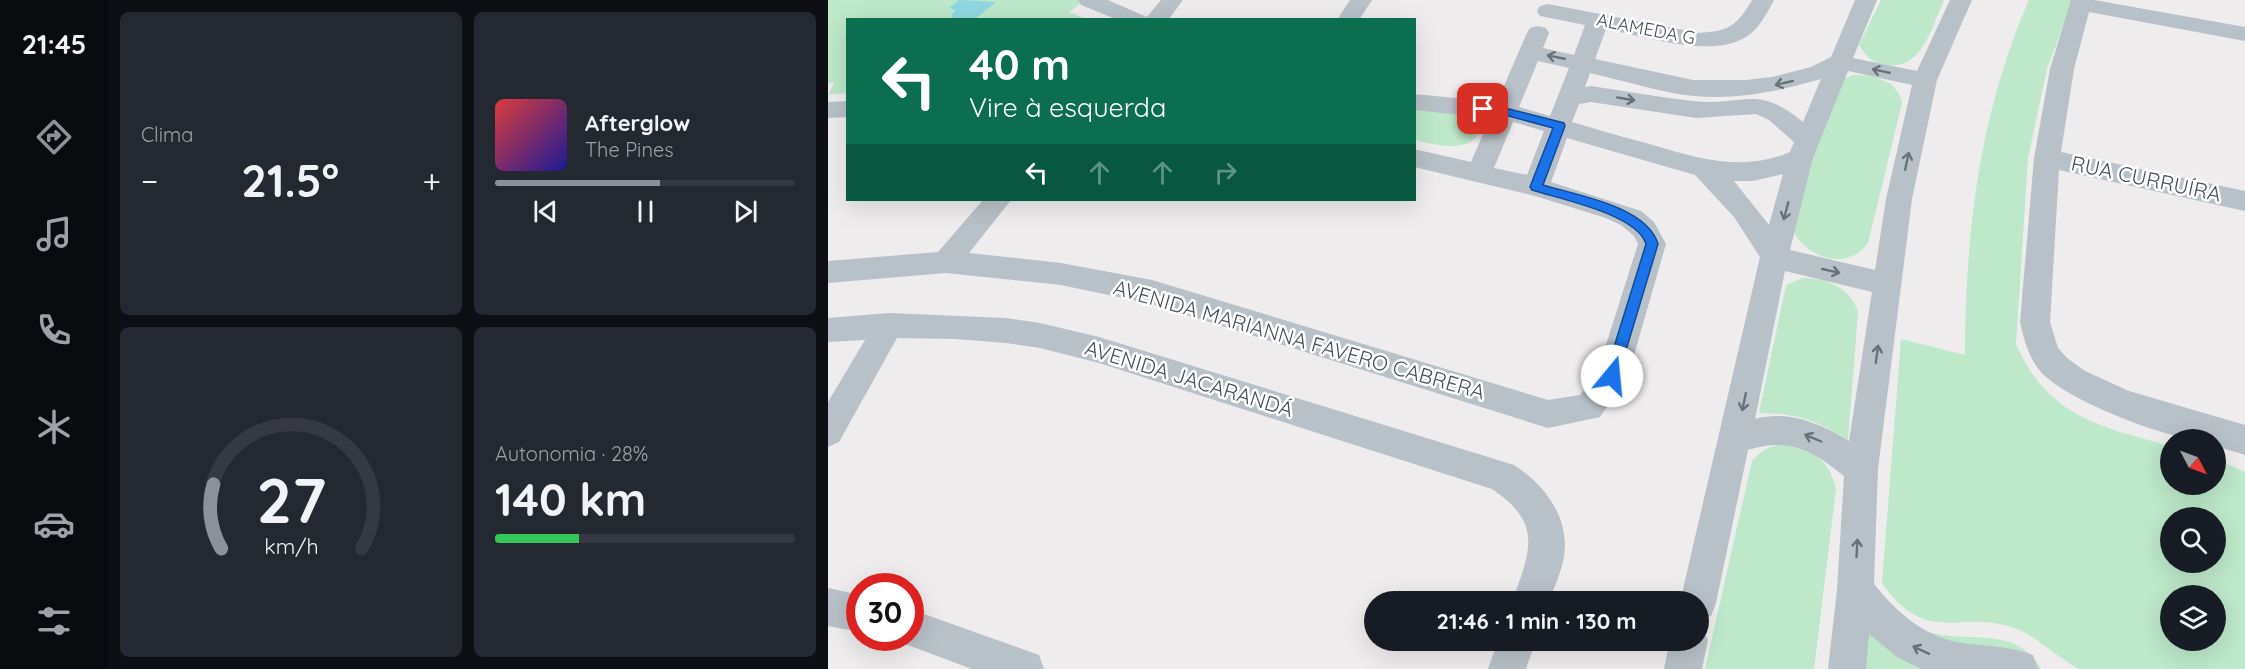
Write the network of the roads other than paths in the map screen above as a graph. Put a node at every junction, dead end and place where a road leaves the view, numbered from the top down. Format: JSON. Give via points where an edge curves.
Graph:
{"nodes":[{"id":1,"x":1089,"y":0,"type":"edge"},
{"id":2,"x":1172,"y":0,"type":"edge"},
{"id":3,"x":1361,"y":0,"type":"edge"},
{"id":4,"x":1763,"y":0,"type":"edge"},
{"id":5,"x":1866,"y":0,"type":"edge"},
{"id":6,"x":1961,"y":0,"type":"edge"},
{"id":7,"x":2081,"y":2,"type":"edge"},
{"id":8,"x":1550,"y":6,"type":"edge"},
{"id":9,"x":1133,"y":18,"type":"edge"},
{"id":10,"x":1158,"y":18,"type":"edge"},
{"id":11,"x":1349,"y":18,"type":"edge"},
{"id":12,"x":1598,"y":20,"type":"junction"},
{"id":13,"x":2245,"y":34,"type":"edge"},
{"id":14,"x":1529,"y":52,"type":"junction"},
{"id":15,"x":1583,"y":62,"type":"junction"},
{"id":16,"x":1838,"y":62,"type":"junction"},
{"id":17,"x":1925,"y":80,"type":"junction"},
{"id":18,"x":1570,"y":98,"type":"junction"},
{"id":19,"x":1416,"y":102,"type":"edge"},
{"id":20,"x":846,"y":109,"type":"edge"},
{"id":21,"x":828,"y":110,"type":"edge"},
{"id":22,"x":1505,"y":111,"type":"junction"},
{"id":23,"x":1677,"y":124,"type":"junction"},
{"id":24,"x":1560,"y":126,"type":"junction"},
{"id":25,"x":1803,"y":148,"type":"junction"},
{"id":26,"x":1416,"y":158,"type":"edge"},
{"id":27,"x":2047,"y":158,"type":"junction"},
{"id":28,"x":1704,"y":169,"type":"junction"},
{"id":29,"x":1479,"y":174,"type":"junction"},
{"id":30,"x":1536,"y":187,"type":"junction"},
{"id":31,"x":997,"y":201,"type":"edge"},
{"id":32,"x":2245,"y":201,"type":"edge"},
{"id":33,"x":1774,"y":257,"type":"junction"},
{"id":34,"x":946,"y":262,"type":"junction"},
{"id":35,"x":828,"y":272,"type":"edge"},
{"id":36,"x":1887,"y":284,"type":"junction"},
{"id":37,"x":889,"y":325,"type":"junction"},
{"id":38,"x":828,"y":330,"type":"edge"},
{"id":39,"x":828,"y":432,"type":"edge"},
{"id":40,"x":1736,"y":439,"type":"junction"},
{"id":41,"x":2245,"y":440,"type":"edge"},
{"id":42,"x":1862,"y":469,"type":"junction"},
{"id":43,"x":1855,"y":590,"type":"junction"},
{"id":44,"x":1534,"y":591,"type":"edge"},
{"id":45,"x":1701,"y":591,"type":"edge"},
{"id":46,"x":828,"y":607,"type":"edge"},
{"id":47,"x":846,"y":611,"type":"edge"},
{"id":48,"x":924,"y":633,"type":"edge"},
{"id":49,"x":1513,"y":651,"type":"edge"},
{"id":50,"x":1687,"y":651,"type":"edge"},
{"id":51,"x":1025,"y":669,"type":"edge"},
{"id":52,"x":1507,"y":669,"type":"edge"},
{"id":53,"x":1683,"y":669,"type":"edge"},
{"id":54,"x":1848,"y":669,"type":"edge"},
{"id":55,"x":2019,"y":669,"type":"edge"}],
"edges":[{"from":1,"to":9,"type":"street"},
{"from":2,"to":10,"type":"street"},
{"from":3,"to":11,"type":"street"},
{"from":4,"to":12,"type":"street","name":"ALAMEDA G","via":[[1749,25],[1719,39],[1699,40]]},
{"from":5,"to":16,"type":"street"},
{"from":6,"to":17,"type":"street"},
{"from":7,"to":13,"type":"street"},
{"from":7,"to":27,"type":"street","via":[[2062,69]]},
{"from":8,"to":12,"type":"street","name":"ALAMEDA G"},
{"from":8,"to":14,"type":"street"},
{"from":12,"to":15,"type":"street"},
{"from":15,"to":14,"type":"street","one_way":true},
{"from":14,"to":22,"type":"street"},
{"from":15,"to":18,"type":"street"},
{"from":15,"to":23,"type":"street"},
{"from":17,"to":16,"type":"street","one_way":true},
{"from":16,"to":23,"type":"street","one_way":true,"via":[[1797,80],[1746,88]]},
{"from":16,"to":25,"type":"street"},
{"from":36,"to":17,"type":"street","one_way":true,"via":[[1899,199]]},
{"from":18,"to":23,"type":"street","one_way":true,"via":[[1591,94]]},
{"from":18,"to":24,"type":"street"},
{"from":19,"to":22,"type":"street"},
{"from":20,"to":21,"type":"street"},
{"from":22,"to":24,"type":"street"},
{"from":22,"to":29,"type":"street"},
{"from":23,"to":24,"type":"street"},
{"from":23,"to":25,"type":"street","via":[[1759,106],[1778,114]]},
{"from":23,"to":28,"type":"street"},
{"from":24,"to":30,"type":"street"},
{"from":25,"to":28,"type":"street","via":[[1762,172],[1733,174]]},
{"from":25,"to":33,"type":"street","one_way":true},
{"from":26,"to":29,"type":"street"},
{"from":27,"to":32,"type":"street","name":"RUA CURRUÍRA"},
{"from":27,"to":41,"type":"street","via":[[2035,322],[2040,344],[2054,366],[2114,400]]},
{"from":28,"to":33,"type":"street","via":[[1737,200]]},
{"from":29,"to":30,"type":"street"},
{"from":30,"to":34,"type":"street","name":"AVENIDA MARIANNA FAVERO CABRERA","via":[[1631,218],[1644,229],[1652,244],[1612,376],[1589,407],[1548,414],[1152,292],[1061,274]]},
{"from":31,"to":34,"type":"street"},
{"from":33,"to":36,"type":"street","one_way":true},
{"from":33,"to":40,"type":"street","one_way":true},
{"from":34,"to":35,"type":"street","name":"AVENIDA MARIANNA FAVERO CABRERA"},
{"from":42,"to":36,"type":"street","one_way":true},
{"from":37,"to":38,"type":"street","name":"AVENIDA JACARANDÁ"},
{"from":37,"to":39,"type":"street"},
{"from":37,"to":44,"type":"street","name":"AVENIDA JACARANDÁ","via":[[962,326],[1032,334],[1099,350],[1502,476],[1519,486],[1533,502],[1547,536],[1546,556]]},
{"from":42,"to":40,"type":"street","one_way":true,"via":[[1834,447],[1803,434],[1770,429]]},
{"from":40,"to":45,"type":"street"},
{"from":43,"to":42,"type":"street","one_way":true},
{"from":43,"to":54,"type":"street"},
{"from":55,"to":43,"type":"street","one_way":true,"via":[[1956,662],[1926,653],[1878,619]]},
{"from":46,"to":47,"type":"street"},
{"from":48,"to":51,"type":"street"},
{"from":49,"to":52,"type":"street"},
{"from":50,"to":53,"type":"street"}]}
